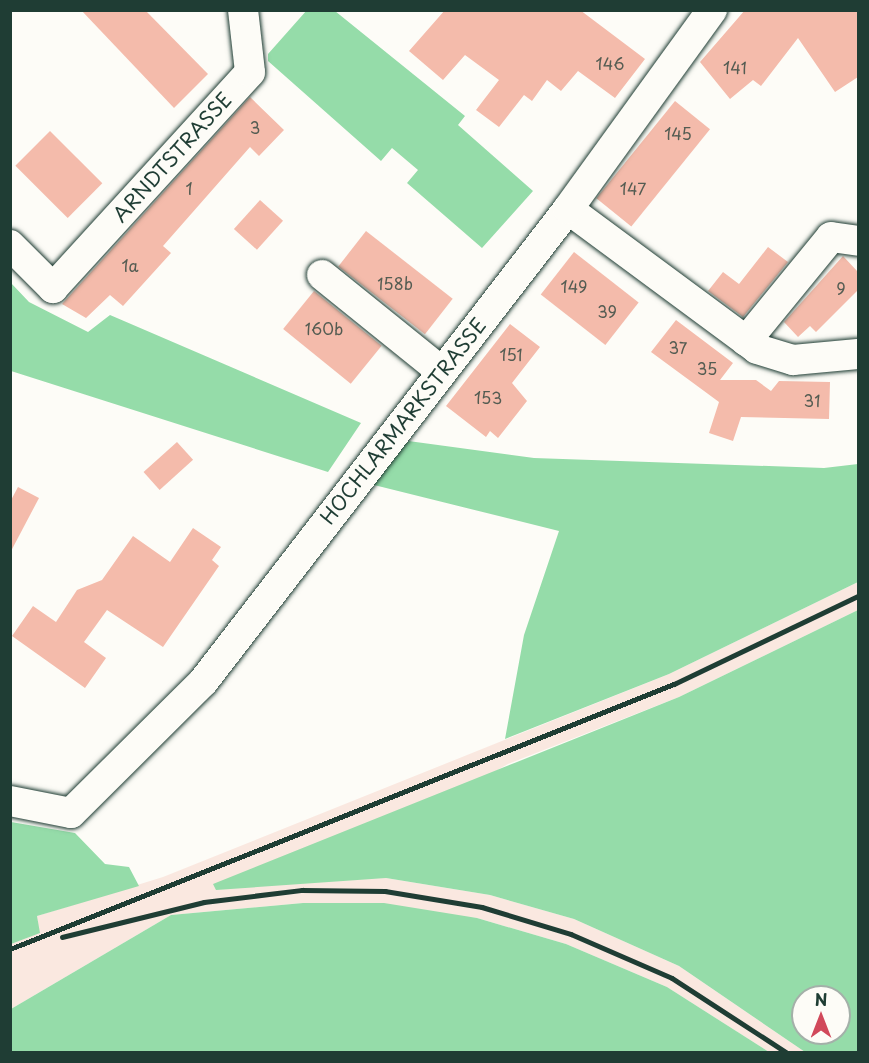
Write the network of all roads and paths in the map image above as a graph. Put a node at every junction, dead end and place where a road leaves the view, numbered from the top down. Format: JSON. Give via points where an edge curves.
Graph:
{"nodes":[{"id":1,"x":243,"y":10,"type":"edge"},
{"id":2,"x":712,"y":10,"type":"edge"},
{"id":3,"x":568,"y":209,"type":"junction"},
{"id":4,"x":858,"y":241,"type":"edge"},
{"id":5,"x":10,"y":244,"type":"edge"},
{"id":6,"x":321,"y":275,"type":"dead end"},
{"id":7,"x":746,"y":341,"type":"junction"},
{"id":8,"x":858,"y":354,"type":"edge"},
{"id":9,"x":442,"y":372,"type":"junction"},
{"id":10,"x":10,"y":801,"type":"edge"}],
"edges":[{"from":1,"to":5,"type":"street","name":"ARNDTSTRASSE","via":[[250,72],[53,288]]},
{"from":2,"to":3,"type":"street","name":"HOCHLARMARKSTRASSE"},
{"from":3,"to":7,"type":"street"},
{"from":3,"to":9,"type":"street","name":"HOCHLARMARKSTRASSE"},
{"from":4,"to":7,"type":"street","via":[[831,237]]},
{"from":6,"to":9,"type":"street"},
{"from":7,"to":8,"type":"street","via":[[793,360]]},
{"from":9,"to":10,"type":"street","name":"HOCHLARMARKSTRASSE","via":[[203,682],[70,813]]}]}
